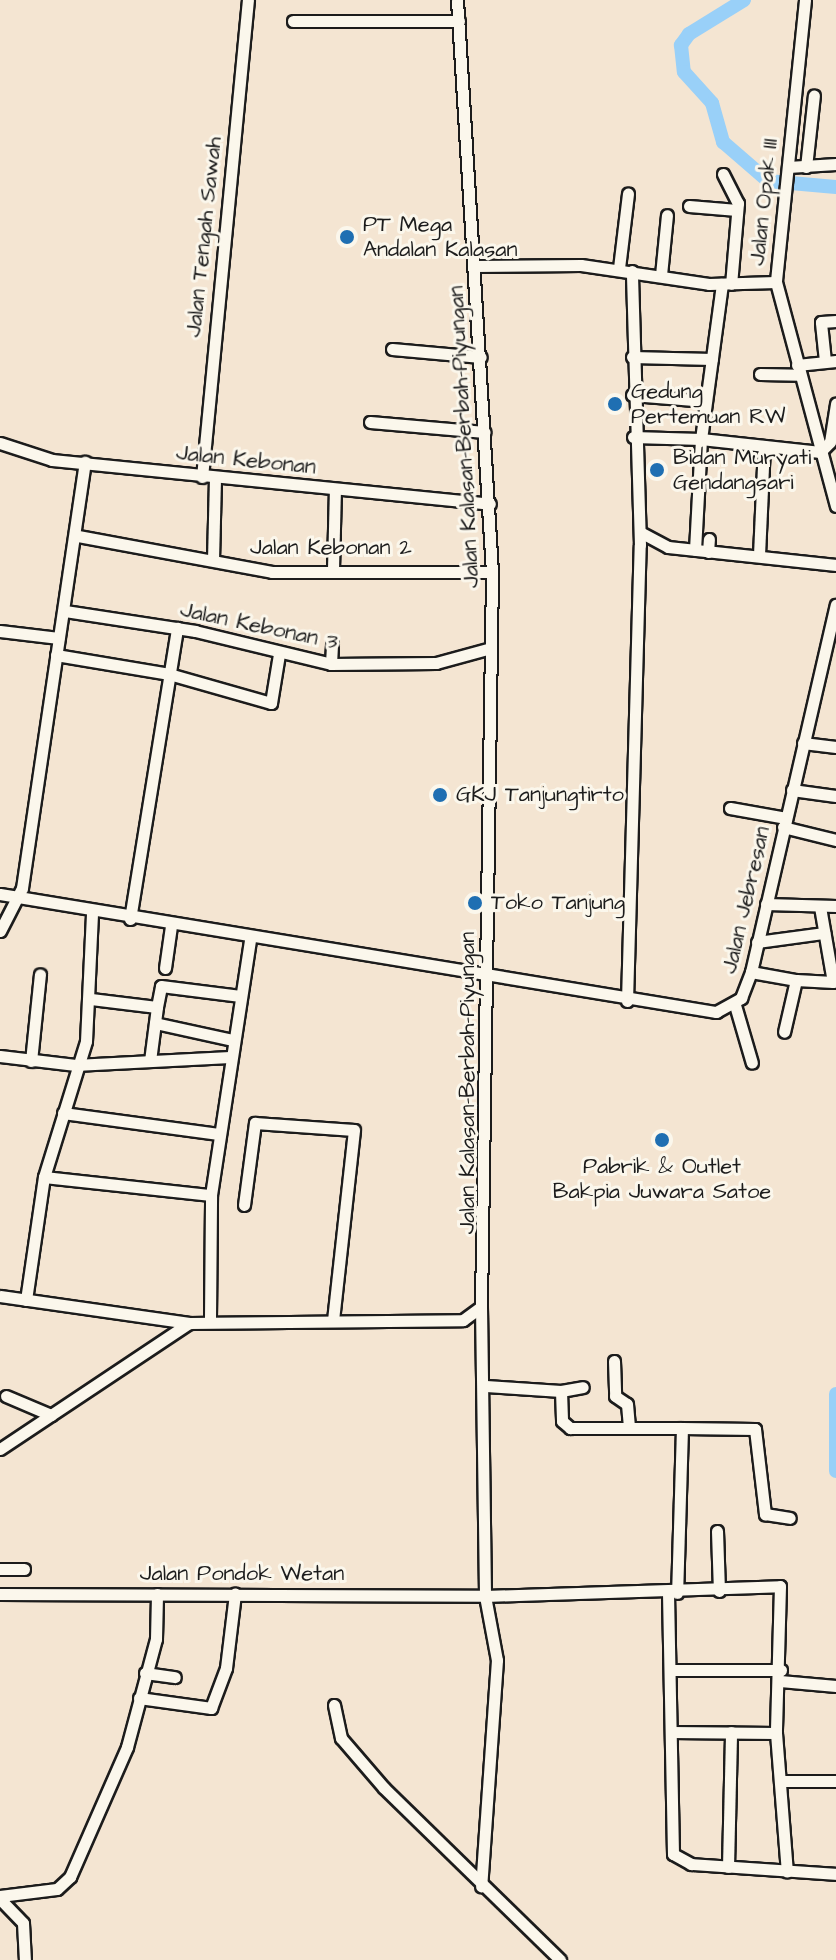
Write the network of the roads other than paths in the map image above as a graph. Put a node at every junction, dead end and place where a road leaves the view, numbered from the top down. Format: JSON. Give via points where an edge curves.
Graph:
{"nodes":[{"id":1,"x":248,"y":0,"type":"edge"},
{"id":2,"x":457,"y":0,"type":"edge"},
{"id":3,"x":805,"y":0,"type":"edge"},
{"id":4,"x":293,"y":21,"type":"dead end"},
{"id":5,"x":459,"y":21,"type":"junction"},
{"id":6,"x":814,"y":95,"type":"dead end"},
{"id":7,"x":836,"y":164,"type":"edge"},
{"id":8,"x":806,"y":167,"type":"junction"},
{"id":9,"x":788,"y":170,"type":"junction"},
{"id":10,"x":723,"y":174,"type":"dead end"},
{"id":11,"x":628,"y":194,"type":"dead end"},
{"id":12,"x":689,"y":206,"type":"dead end"},
{"id":13,"x":737,"y":210,"type":"junction"},
{"id":14,"x":667,"y":215,"type":"dead end"},
{"id":15,"x":475,"y":266,"type":"junction"},
{"id":16,"x":619,"y":268,"type":"junction"},
{"id":17,"x":632,"y":271,"type":"junction"},
{"id":18,"x":661,"y":275,"type":"junction"},
{"id":19,"x":776,"y":282,"type":"junction"},
{"id":20,"x":726,"y":284,"type":"junction"},
{"id":21,"x":836,"y":321,"type":"edge"},
{"id":22,"x":392,"y":349,"type":"dead end"},
{"id":23,"x":481,"y":357,"type":"junction"},
{"id":24,"x":632,"y":357,"type":"junction"},
{"id":25,"x":712,"y":359,"type":"junction"},
{"id":26,"x":830,"y":361,"type":"edge"},
{"id":27,"x":798,"y":370,"type":"junction"},
{"id":28,"x":760,"y":374,"type":"dead end"},
{"id":29,"x":632,"y":395,"type":"junction"},
{"id":30,"x":706,"y":401,"type":"junction"},
{"id":31,"x":836,"y":403,"type":"edge"},
{"id":32,"x":370,"y":422,"type":"dead end"},
{"id":33,"x":485,"y":432,"type":"junction"},
{"id":34,"x":633,"y":437,"type":"junction"},
{"id":35,"x":701,"y":439,"type":"junction"},
{"id":36,"x":0,"y":443,"type":"edge"},
{"id":37,"x":764,"y":446,"type":"junction"},
{"id":38,"x":820,"y":452,"type":"junction"},
{"id":39,"x":85,"y":462,"type":"junction"},
{"id":40,"x":202,"y":477,"type":"junction"},
{"id":41,"x":215,"y":478,"type":"junction"},
{"id":42,"x":833,"y":485,"type":"edge"},
{"id":43,"x":335,"y":489,"type":"junction"},
{"id":44,"x":490,"y":504,"type":"junction"},
{"id":45,"x":836,"y":506,"type":"edge"},
{"id":46,"x":640,"y":532,"type":"junction"},
{"id":47,"x":78,"y":536,"type":"junction"},
{"id":48,"x":709,"y":539,"type":"dead end"},
{"id":49,"x":695,"y":550,"type":"junction"},
{"id":50,"x":708,"y":552,"type":"junction"},
{"id":51,"x":759,"y":555,"type":"junction"},
{"id":52,"x":213,"y":560,"type":"junction"},
{"id":53,"x":836,"y":565,"type":"edge"},
{"id":54,"x":333,"y":569,"type":"junction"},
{"id":55,"x":492,"y":572,"type":"junction"},
{"id":56,"x":836,"y":605,"type":"edge"},
{"id":57,"x":65,"y":611,"type":"junction"},
{"id":58,"x":177,"y":628,"type":"junction"},
{"id":59,"x":0,"y":631,"type":"edge"},
{"id":60,"x":59,"y":638,"type":"junction"},
{"id":61,"x":332,"y":644,"type":"dead end"},
{"id":62,"x":491,"y":648,"type":"junction"},
{"id":63,"x":279,"y":654,"type":"junction"},
{"id":64,"x":56,"y":655,"type":"junction"},
{"id":65,"x":331,"y":664,"type":"junction"},
{"id":66,"x":169,"y":674,"type":"junction"},
{"id":67,"x":803,"y":743,"type":"junction"},
{"id":68,"x":836,"y":747,"type":"edge"},
{"id":69,"x":792,"y":790,"type":"junction"},
{"id":70,"x":836,"y":796,"type":"edge"},
{"id":71,"x":730,"y":808,"type":"dead end"},
{"id":72,"x":784,"y":823,"type":"junction"},
{"id":73,"x":836,"y":840,"type":"edge"},
{"id":74,"x":0,"y":894,"type":"edge"},
{"id":75,"x":19,"y":899,"type":"junction"},
{"id":76,"x":766,"y":904,"type":"junction"},
{"id":77,"x":836,"y":906,"type":"edge"},
{"id":78,"x":820,"y":907,"type":"junction"},
{"id":79,"x":92,"y":912,"type":"junction"},
{"id":80,"x":130,"y":919,"type":"junction"},
{"id":81,"x":171,"y":926,"type":"junction"},
{"id":82,"x":0,"y":931,"type":"edge"},
{"id":83,"x":824,"y":933,"type":"junction"},
{"id":84,"x":250,"y":940,"type":"junction"},
{"id":85,"x":757,"y":942,"type":"junction"},
{"id":86,"x":165,"y":968,"type":"dead end"},
{"id":87,"x":751,"y":972,"type":"junction"},
{"id":88,"x":40,"y":974,"type":"dead end"},
{"id":89,"x":489,"y":977,"type":"junction"},
{"id":90,"x":796,"y":980,"type":"junction"},
{"id":91,"x":240,"y":996,"type":"junction"},
{"id":92,"x":91,"y":999,"type":"junction"},
{"id":93,"x":627,"y":1001,"type":"junction"},
{"id":94,"x":735,"y":1005,"type":"junction"},
{"id":95,"x":157,"y":1007,"type":"junction"},
{"id":96,"x":155,"y":1023,"type":"junction"},
{"id":97,"x":784,"y":1032,"type":"dead end"},
{"id":98,"x":233,"y":1040,"type":"junction"},
{"id":99,"x":0,"y":1056,"type":"edge"},
{"id":100,"x":230,"y":1057,"type":"junction"},
{"id":101,"x":31,"y":1061,"type":"junction"},
{"id":102,"x":150,"y":1061,"type":"junction"},
{"id":103,"x":752,"y":1063,"type":"dead end"},
{"id":104,"x":75,"y":1065,"type":"junction"},
{"id":105,"x":63,"y":1113,"type":"junction"},
{"id":106,"x":219,"y":1134,"type":"junction"},
{"id":107,"x":44,"y":1177,"type":"junction"},
{"id":108,"x":211,"y":1195,"type":"junction"},
{"id":109,"x":244,"y":1205,"type":"dead end"},
{"id":110,"x":0,"y":1296,"type":"edge"},
{"id":111,"x":26,"y":1300,"type":"junction"},
{"id":112,"x":481,"y":1307,"type":"junction"},
{"id":113,"x":210,"y":1318,"type":"junction"},
{"id":114,"x":333,"y":1320,"type":"junction"},
{"id":115,"x":168,"y":1321,"type":"junction"},
{"id":116,"x":189,"y":1323,"type":"junction"},
{"id":117,"x":170,"y":1336,"type":"junction"},
{"id":118,"x":614,"y":1361,"type":"dead end"},
{"id":119,"x":486,"y":1386,"type":"junction"},
{"id":120,"x":583,"y":1387,"type":"dead end"},
{"id":121,"x":561,"y":1391,"type":"junction"},
{"id":122,"x":6,"y":1396,"type":"dead end"},
{"id":123,"x":51,"y":1415,"type":"junction"},
{"id":124,"x":629,"y":1428,"type":"junction"},
{"id":125,"x":682,"y":1428,"type":"junction"},
{"id":126,"x":0,"y":1449,"type":"edge"},
{"id":127,"x":790,"y":1518,"type":"dead end"},
{"id":128,"x":717,"y":1531,"type":"dead end"},
{"id":129,"x":0,"y":1569,"type":"edge"},
{"id":130,"x":24,"y":1569,"type":"dead end"},
{"id":131,"x":719,"y":1591,"type":"junction"},
{"id":132,"x":673,"y":1593,"type":"junction"},
{"id":133,"x":0,"y":1594,"type":"edge"},
{"id":134,"x":157,"y":1594,"type":"junction"},
{"id":135,"x":235,"y":1594,"type":"junction"},
{"id":136,"x":485,"y":1596,"type":"junction"},
{"id":137,"x":670,"y":1670,"type":"junction"},
{"id":138,"x":145,"y":1673,"type":"junction"},
{"id":139,"x":780,"y":1676,"type":"junction"},
{"id":140,"x":175,"y":1677,"type":"dead end"},
{"id":141,"x":836,"y":1686,"type":"edge"},
{"id":142,"x":139,"y":1698,"type":"junction"},
{"id":143,"x":334,"y":1705,"type":"dead end"},
{"id":144,"x":671,"y":1732,"type":"junction"},
{"id":145,"x":731,"y":1732,"type":"junction"},
{"id":146,"x":776,"y":1733,"type":"junction"},
{"id":147,"x":782,"y":1781,"type":"junction"},
{"id":148,"x":836,"y":1781,"type":"edge"},
{"id":149,"x":728,"y":1867,"type":"junction"},
{"id":150,"x":787,"y":1872,"type":"junction"},
{"id":151,"x":836,"y":1874,"type":"edge"},
{"id":152,"x":481,"y":1886,"type":"junction"},
{"id":153,"x":0,"y":1897,"type":"edge"},
{"id":154,"x":25,"y":1960,"type":"edge"},
{"id":155,"x":560,"y":1960,"type":"edge"}],
"edges":[{"from":1,"to":40,"type":"street","name":"Jalan Tengah Sawah"},
{"from":2,"to":5,"type":"street","name":"Jalan Kalasan-Berbah-Piyungan"},
{"from":3,"to":9,"type":"street","name":"Jalan Opak III"},
{"from":4,"to":5,"type":"street"},
{"from":5,"to":15,"type":"street","name":"Jalan Kalasan-Berbah-Piyungan"},
{"from":6,"to":8,"type":"street"},
{"from":7,"to":8,"type":"street"},
{"from":8,"to":9,"type":"street"},
{"from":9,"to":19,"type":"street","name":"Jalan Opak III"},
{"from":10,"to":13,"type":"street"},
{"from":11,"to":16,"type":"street"},
{"from":12,"to":13,"type":"street"},
{"from":13,"to":20,"type":"street"},
{"from":14,"to":18,"type":"street"},
{"from":15,"to":16,"type":"street"},
{"from":15,"to":23,"type":"street","name":"Jalan Kalasan-Berbah-Piyungan"},
{"from":16,"to":17,"type":"street"},
{"from":17,"to":18,"type":"street"},
{"from":17,"to":24,"type":"street"},
{"from":18,"to":20,"type":"street"},
{"from":19,"to":20,"type":"street"},
{"from":19,"to":27,"type":"street","name":"Jalan Opak III"},
{"from":20,"to":25,"type":"street"},
{"from":21,"to":26,"type":"street","via":[[821,322]]},
{"from":22,"to":23,"type":"street"},
{"from":23,"to":33,"type":"street","name":"Jalan Kalasan-Berbah-Piyungan"},
{"from":24,"to":25,"type":"street"},
{"from":24,"to":29,"type":"street"},
{"from":25,"to":30,"type":"street"},
{"from":26,"to":27,"type":"street"},
{"from":27,"to":28,"type":"street"},
{"from":27,"to":38,"type":"street","name":"Jalan Opak III"},
{"from":29,"to":30,"type":"street"},
{"from":29,"to":34,"type":"street"},
{"from":30,"to":35,"type":"street"},
{"from":31,"to":38,"type":"street","via":[[830,442]]},
{"from":32,"to":33,"type":"street"},
{"from":33,"to":44,"type":"street","name":"Jalan Kalasan-Berbah-Piyungan"},
{"from":34,"to":35,"type":"street"},
{"from":34,"to":46,"type":"street"},
{"from":35,"to":37,"type":"street"},
{"from":35,"to":49,"type":"street"},
{"from":36,"to":39,"type":"street","name":"Jalan Kebonan","via":[[52,460]]},
{"from":37,"to":38,"type":"street"},
{"from":37,"to":51,"type":"street"},
{"from":38,"to":42,"type":"street"},
{"from":39,"to":40,"type":"street","name":"Jalan Kebonan"},
{"from":39,"to":47,"type":"street"},
{"from":40,"to":41,"type":"street","name":"Jalan Kebonan"},
{"from":41,"to":43,"type":"street","name":"Jalan Kebonan"},
{"from":41,"to":52,"type":"street"},
{"from":42,"to":45,"type":"street"},
{"from":43,"to":44,"type":"street","name":"Jalan Kebonan"},
{"from":43,"to":54,"type":"street"},
{"from":44,"to":55,"type":"street","name":"Jalan Kalasan-Berbah-Piyungan"},
{"from":46,"to":49,"type":"street"},
{"from":46,"to":93,"type":"street"},
{"from":47,"to":52,"type":"street","name":"Jalan Kebonan 2"},
{"from":47,"to":57,"type":"street"},
{"from":48,"to":50,"type":"street"},
{"from":49,"to":50,"type":"street"},
{"from":50,"to":51,"type":"street"},
{"from":51,"to":53,"type":"street"},
{"from":52,"to":54,"type":"street","name":"Jalan Kebonan 2","via":[[272,572]]},
{"from":54,"to":55,"type":"street","name":"Jalan Kebonan 2"},
{"from":55,"to":62,"type":"street","name":"Jalan Kalasan-Berbah-Piyungan"},
{"from":56,"to":67,"type":"street","name":"Jalan Jebresan"},
{"from":57,"to":58,"type":"street","name":"Jalan Kebonan 3"},
{"from":57,"to":60,"type":"street"},
{"from":58,"to":63,"type":"street","name":"Jalan Kebonan 3"},
{"from":58,"to":66,"type":"street"},
{"from":59,"to":60,"type":"street"},
{"from":60,"to":64,"type":"street"},
{"from":61,"to":65,"type":"street"},
{"from":62,"to":65,"type":"street","name":"Jalan Kebonan 3","via":[[436,663]]},
{"from":62,"to":89,"type":"street","name":"Jalan Kalasan-Berbah-Piyungan"},
{"from":63,"to":65,"type":"street","name":"Jalan Kebonan 3"},
{"from":63,"to":66,"type":"street","via":[[271,703]]},
{"from":64,"to":66,"type":"street"},
{"from":64,"to":75,"type":"street"},
{"from":66,"to":80,"type":"street"},
{"from":67,"to":68,"type":"street"},
{"from":67,"to":69,"type":"street","name":"Jalan Jebresan"},
{"from":69,"to":70,"type":"street"},
{"from":69,"to":72,"type":"street","name":"Jalan Jebresan"},
{"from":71,"to":72,"type":"street"},
{"from":72,"to":73,"type":"street"},
{"from":72,"to":76,"type":"street","name":"Jalan Jebresan"},
{"from":74,"to":75,"type":"street","name":"Jalan Jebresan"},
{"from":75,"to":79,"type":"street","name":"Jalan Jebresan"},
{"from":75,"to":82,"type":"street"},
{"from":76,"to":78,"type":"street"},
{"from":76,"to":85,"type":"street","name":"Jalan Jebresan"},
{"from":77,"to":78,"type":"street"},
{"from":78,"to":83,"type":"street"},
{"from":79,"to":80,"type":"street","name":"Jalan Jebresan"},
{"from":79,"to":92,"type":"street"},
{"from":80,"to":81,"type":"street","name":"Jalan Jebresan"},
{"from":81,"to":84,"type":"street","name":"Jalan Jebresan"},
{"from":81,"to":86,"type":"street"},
{"from":83,"to":85,"type":"street"},
{"from":83,"to":90,"type":"street","via":[[833,983]]},
{"from":84,"to":89,"type":"street","name":"Jalan Jebresan"},
{"from":84,"to":91,"type":"street"},
{"from":85,"to":87,"type":"street","name":"Jalan Jebresan"},
{"from":87,"to":90,"type":"street"},
{"from":87,"to":94,"type":"street","name":"Jalan Jebresan"},
{"from":88,"to":101,"type":"street"},
{"from":89,"to":93,"type":"street","name":"Jalan Jebresan"},
{"from":89,"to":112,"type":"street","name":"Jalan Kalasan-Berbah-Piyungan"},
{"from":90,"to":97,"type":"street"},
{"from":91,"to":95,"type":"street","via":[[161,986]]},
{"from":91,"to":98,"type":"street"},
{"from":92,"to":95,"type":"street"},
{"from":92,"to":104,"type":"street"},
{"from":93,"to":94,"type":"street","name":"Jalan Jebresan","via":[[697,1014]]},
{"from":94,"to":103,"type":"street"},
{"from":95,"to":96,"type":"street"},
{"from":96,"to":98,"type":"street"},
{"from":96,"to":102,"type":"street"},
{"from":98,"to":100,"type":"street"},
{"from":99,"to":101,"type":"street"},
{"from":100,"to":102,"type":"street"},
{"from":100,"to":106,"type":"street"},
{"from":101,"to":104,"type":"street"},
{"from":102,"to":104,"type":"street"},
{"from":104,"to":105,"type":"street"},
{"from":105,"to":106,"type":"street"},
{"from":105,"to":107,"type":"street"},
{"from":106,"to":108,"type":"street"},
{"from":107,"to":108,"type":"street"},
{"from":107,"to":111,"type":"street"},
{"from":108,"to":113,"type":"street"},
{"from":109,"to":114,"type":"street","via":[[255,1123],[354,1130]]},
{"from":110,"to":111,"type":"street"},
{"from":111,"to":115,"type":"street"},
{"from":112,"to":114,"type":"street","via":[[463,1320]]},
{"from":112,"to":119,"type":"street","name":"Jalan Kalasan-Berbah-Piyungan"},
{"from":113,"to":114,"type":"street"},
{"from":113,"to":116,"type":"street"},
{"from":115,"to":116,"type":"street"},
{"from":115,"to":117,"type":"street"},
{"from":116,"to":117,"type":"street"},
{"from":117,"to":123,"type":"street"},
{"from":118,"to":124,"type":"street","via":[[615,1396],[627,1404]]},
{"from":119,"to":121,"type":"street"},
{"from":119,"to":136,"type":"street","name":"Jalan Kalasan-Berbah-Piyungan"},
{"from":120,"to":121,"type":"street"},
{"from":121,"to":124,"type":"street","via":[[568,1427]]},
{"from":122,"to":123,"type":"street"},
{"from":123,"to":126,"type":"street"},
{"from":124,"to":125,"type":"street"},
{"from":125,"to":127,"type":"street","via":[[755,1429],[765,1514]]},
{"from":125,"to":132,"type":"street"},
{"from":128,"to":131,"type":"street"},
{"from":129,"to":130,"type":"street"},
{"from":131,"to":132,"type":"street","name":"Jalan Pondok Wetan"},
{"from":131,"to":139,"type":"street","name":"Jalan Pondok Wetan","via":[[783,1589]]},
{"from":132,"to":136,"type":"street","name":"Jalan Pondok Wetan"},
{"from":132,"to":137,"type":"street"},
{"from":133,"to":134,"type":"street","name":"Jalan Pondok Wetan"},
{"from":134,"to":135,"type":"street","name":"Jalan Pondok Wetan"},
{"from":134,"to":138,"type":"street","via":[[156,1639]]},
{"from":135,"to":136,"type":"street","name":"Jalan Pondok Wetan"},
{"from":135,"to":142,"type":"street","via":[[226,1668],[211,1708]]},
{"from":136,"to":152,"type":"street","name":"Jalan Kalasan-Berbah-Piyungan","via":[[497,1699]]},
{"from":137,"to":139,"type":"street"},
{"from":137,"to":144,"type":"street"},
{"from":138,"to":140,"type":"street"},
{"from":138,"to":142,"type":"street"},
{"from":139,"to":141,"type":"street"},
{"from":139,"to":146,"type":"street"},
{"from":142,"to":153,"type":"street","via":[[121,1767],[70,1877],[57,1889]]},
{"from":143,"to":152,"type":"street","via":[[341,1738]]},
{"from":144,"to":145,"type":"street"},
{"from":144,"to":149,"type":"street","via":[[671,1851],[684,1863]]},
{"from":145,"to":146,"type":"street"},
{"from":145,"to":149,"type":"street"},
{"from":146,"to":147,"type":"street"},
{"from":147,"to":148,"type":"street"},
{"from":147,"to":150,"type":"street"},
{"from":149,"to":150,"type":"street"},
{"from":150,"to":151,"type":"street"},
{"from":152,"to":155,"type":"street"},
{"from":153,"to":154,"type":"street","via":[[23,1923]]}]}
